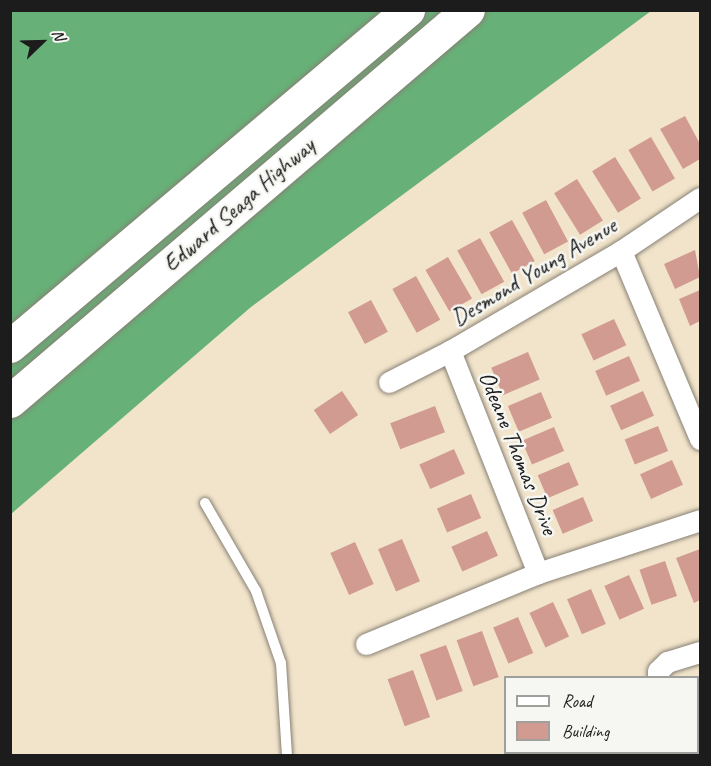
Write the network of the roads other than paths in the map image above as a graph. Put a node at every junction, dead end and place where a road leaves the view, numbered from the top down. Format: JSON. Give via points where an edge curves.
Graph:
{"nodes":[{"id":1,"x":408,"y":10,"type":"edge"},
{"id":2,"x":468,"y":10,"type":"edge"},
{"id":3,"x":700,"y":198,"type":"edge"},
{"id":4,"x":621,"y":251,"type":"junction"},
{"id":5,"x":10,"y":346,"type":"edge"},
{"id":6,"x":450,"y":351,"type":"junction"},
{"id":7,"x":389,"y":382,"type":"dead end"},
{"id":8,"x":10,"y":401,"type":"edge"},
{"id":9,"x":700,"y":440,"type":"edge"},
{"id":10,"x":205,"y":503,"type":"dead end"},
{"id":11,"x":700,"y":520,"type":"edge"},
{"id":12,"x":538,"y":573,"type":"junction"},
{"id":13,"x":366,"y":644,"type":"dead end"},
{"id":14,"x":700,"y":652,"type":"edge"},
{"id":15,"x":658,"y":676,"type":"edge"},
{"id":16,"x":287,"y":756,"type":"edge"}],
"edges":[{"from":1,"to":5,"type":"highway","name":"Edward Seaga Highway"},
{"from":2,"to":8,"type":"highway","name":"Edward Seaga Highway"},
{"from":3,"to":4,"type":"street","name":"Desmond Young Avenue"},
{"from":4,"to":6,"type":"street","name":"Desmond Young Avenue"},
{"from":4,"to":9,"type":"street"},
{"from":6,"to":7,"type":"street","name":"Desmond Young Avenue"},
{"from":6,"to":12,"type":"street","name":"Odeane Thomas Drive"},
{"from":10,"to":16,"type":"lane","via":[[256,591],[281,663]]},
{"from":11,"to":12,"type":"street"},
{"from":12,"to":13,"type":"street"},
{"from":14,"to":15,"type":"street","via":[[667,662]]}]}
